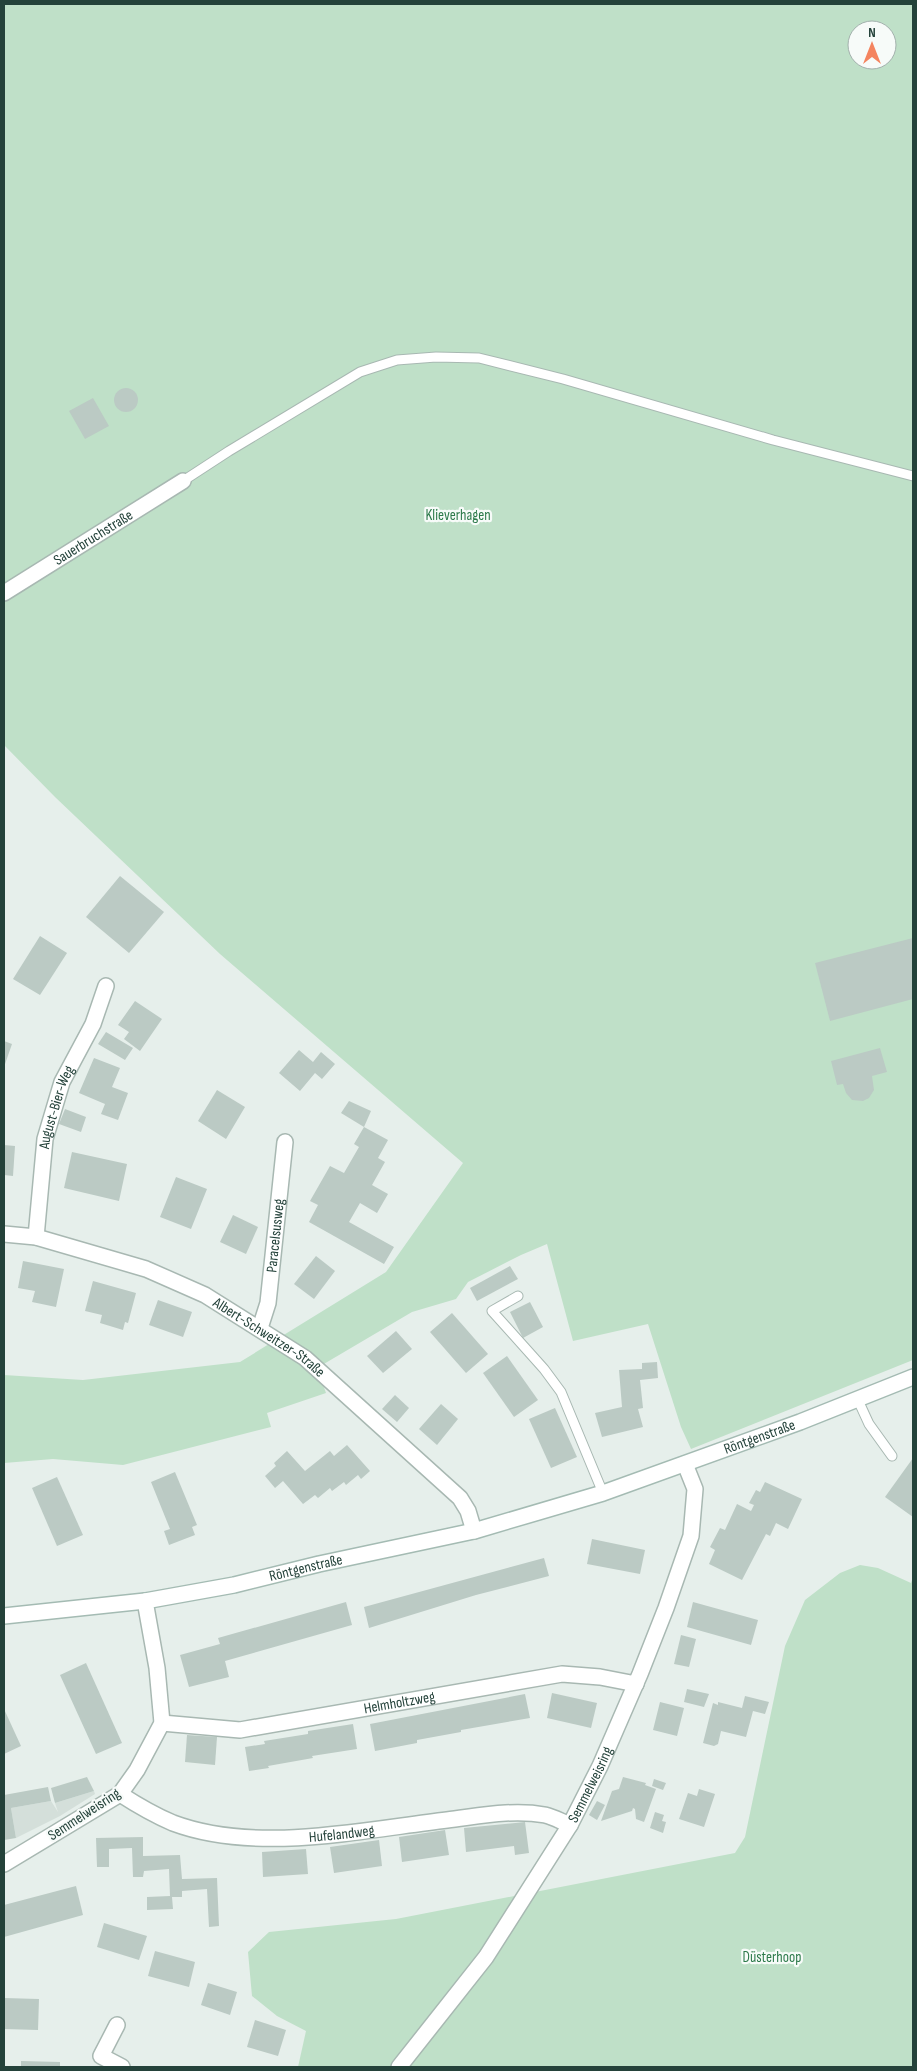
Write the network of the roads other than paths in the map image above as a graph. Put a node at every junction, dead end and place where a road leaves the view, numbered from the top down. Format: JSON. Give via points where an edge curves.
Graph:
{"nodes":[{"id":1,"x":913,"y":476,"type":"edge"},
{"id":2,"x":183,"y":481,"type":"joint"},
{"id":3,"x":4,"y":593,"type":"edge"},
{"id":4,"x":106,"y":986,"type":"dead end"},
{"id":5,"x":285,"y":1142,"type":"dead end"},
{"id":6,"x":4,"y":1234,"type":"edge"},
{"id":7,"x":36,"y":1237,"type":"junction"},
{"id":8,"x":518,"y":1296,"type":"dead end"},
{"id":9,"x":260,"y":1328,"type":"junction"},
{"id":10,"x":913,"y":1377,"type":"edge"},
{"id":11,"x":858,"y":1400,"type":"junction"},
{"id":12,"x":892,"y":1456,"type":"dead end"},
{"id":13,"x":685,"y":1464,"type":"junction"},
{"id":14,"x":603,"y":1493,"type":"junction"},
{"id":15,"x":474,"y":1531,"type":"junction"},
{"id":16,"x":145,"y":1602,"type":"junction"},
{"id":17,"x":4,"y":1616,"type":"edge"},
{"id":18,"x":636,"y":1684,"type":"junction"},
{"id":19,"x":162,"y":1724,"type":"junction"},
{"id":20,"x":120,"y":1794,"type":"junction"},
{"id":21,"x":570,"y":1825,"type":"junction"},
{"id":22,"x":4,"y":1864,"type":"edge"},
{"id":23,"x":117,"y":2025,"type":"dead end"},
{"id":24,"x":122,"y":2067,"type":"edge"},
{"id":25,"x":399,"y":2067,"type":"edge"}],
"edges":[{"from":1,"to":2,"type":"lane","via":[[479,358],[436,357],[397,360],[360,372]]},
{"from":2,"to":3,"type":"street","name":"Sauerbruchstraße"},
{"from":4,"to":7,"type":"street","name":"August-Bier-Weg","via":[[93,1024],[62,1082],[45,1139]]},
{"from":5,"to":9,"type":"street","name":"Paracelsusweg","via":[[268,1303]]},
{"from":6,"to":7,"type":"street","name":"Albert-Schweitzer-Straße"},
{"from":7,"to":9,"type":"street","name":"Albert-Schweitzer-Straße","via":[[146,1269],[205,1294]]},
{"from":8,"to":14,"type":"lane","via":[[492,1311],[561,1392]]},
{"from":9,"to":15,"type":"street","name":"Albert-Schweitzer-Straße","via":[[317,1368],[460,1498]]},
{"from":10,"to":11,"type":"street","name":"Röntgenstraße"},
{"from":11,"to":12,"type":"lane","via":[[869,1424]]},
{"from":11,"to":13,"type":"street","name":"Röntgenstraße"},
{"from":13,"to":14,"type":"street","name":"Röntgenstraße"},
{"from":13,"to":18,"type":"street","name":"Semmelweisring","via":[[695,1489],[691,1536]]},
{"from":14,"to":15,"type":"street","name":"Röntgenstraße"},
{"from":15,"to":16,"type":"street","name":"Röntgenstraße"},
{"from":16,"to":17,"type":"street","name":"Röntgenstraße"},
{"from":16,"to":19,"type":"street","via":[[157,1668]]},
{"from":18,"to":19,"type":"street","name":"Helmholtzweg","via":[[562,1674],[240,1730]]},
{"from":18,"to":21,"type":"street","name":"Semmelweisring"},
{"from":19,"to":20,"type":"street","name":"Semmelweisring"},
{"from":20,"to":21,"type":"street","name":"Hufelandweg","via":[[174,1823],[225,1836],[267,1839],[513,1812],[547,1816]]},
{"from":20,"to":22,"type":"street","name":"Semmelweisring"},
{"from":21,"to":25,"type":"street","name":"Semmelweisring","via":[[486,1957]]},
{"from":23,"to":24,"type":"street","via":[[102,2056]]}]}
